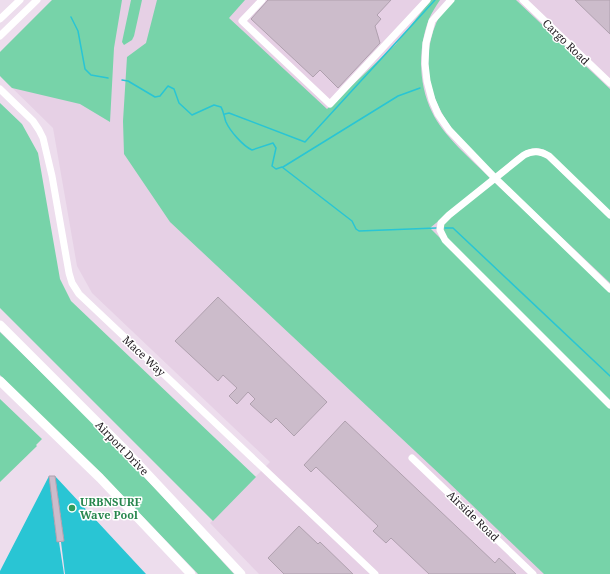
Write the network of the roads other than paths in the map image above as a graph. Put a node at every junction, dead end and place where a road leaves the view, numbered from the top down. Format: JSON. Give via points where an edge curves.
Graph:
{"nodes":[{"id":1,"x":20,"y":0,"type":"edge"},
{"id":2,"x":37,"y":0,"type":"edge"},
{"id":3,"x":262,"y":0,"type":"edge"},
{"id":4,"x":426,"y":0,"type":"edge"},
{"id":5,"x":523,"y":0,"type":"edge"},
{"id":6,"x":446,"y":2,"type":"edge"},
{"id":7,"x":0,"y":19,"type":"edge"},
{"id":8,"x":0,"y":36,"type":"edge"},
{"id":9,"x":610,"y":83,"type":"edge"},
{"id":10,"x":0,"y":89,"type":"edge"},
{"id":11,"x":494,"y":177,"type":"junction"},
{"id":12,"x":610,"y":215,"type":"edge"},
{"id":13,"x":610,"y":289,"type":"edge"},
{"id":14,"x":0,"y":325,"type":"edge"},
{"id":15,"x":0,"y":381,"type":"edge"},
{"id":16,"x":610,"y":405,"type":"edge"},
{"id":17,"x":412,"y":458,"type":"dead end"},
{"id":18,"x":191,"y":574,"type":"edge"},
{"id":19,"x":241,"y":574,"type":"edge"},
{"id":20,"x":375,"y":574,"type":"edge"},
{"id":21,"x":533,"y":574,"type":"edge"}],
"edges":[{"from":1,"to":7,"type":"street"},
{"from":2,"to":8,"type":"street"},
{"from":3,"to":4,"type":"street","via":[[242,21],[330,104]]},
{"from":5,"to":9,"type":"street","name":"Cargo Road"},
{"from":6,"to":11,"type":"street","via":[[432,21],[426,43],[428,87],[438,114],[449,130]]},
{"from":10,"to":20,"type":"street","name":"Mace Way","via":[[33,121],[43,138],[69,273],[79,294]]},
{"from":11,"to":12,"type":"street","via":[[529,152],[540,152],[549,156]]},
{"from":11,"to":13,"type":"street"},
{"from":11,"to":16,"type":"street","via":[[444,219],[440,226],[441,235]]},
{"from":14,"to":19,"type":"main road","name":"Airport Drive","via":[[125,450]]},
{"from":15,"to":18,"type":"main road","via":[[100,478]]},
{"from":17,"to":21,"type":"street","name":"Airside Road"}]}
